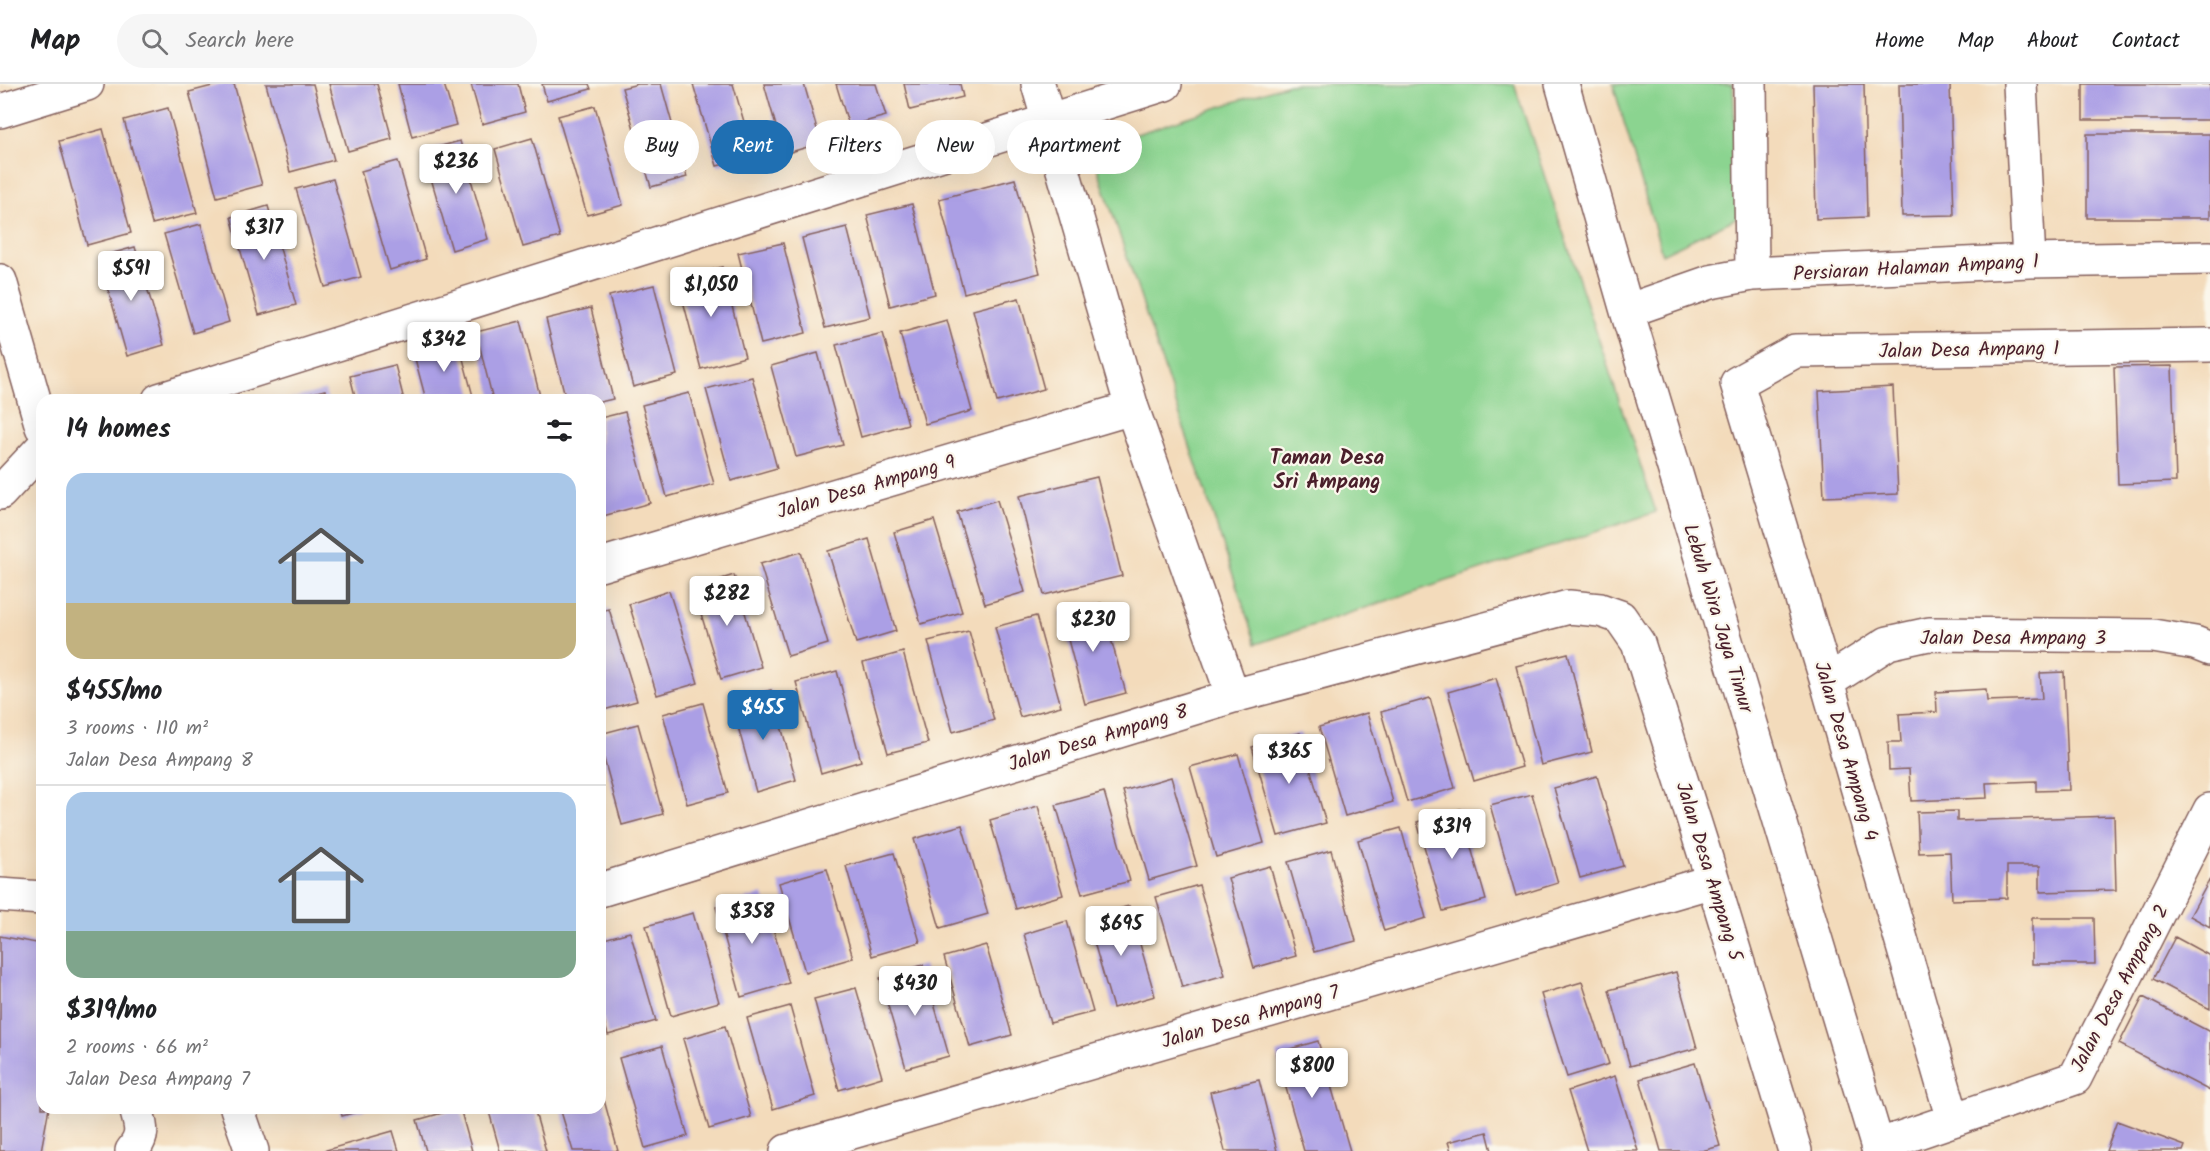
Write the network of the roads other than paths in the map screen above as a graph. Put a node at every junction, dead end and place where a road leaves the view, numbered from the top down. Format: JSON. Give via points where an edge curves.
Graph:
{"nodes":[{"id":1,"x":87,"y":84,"type":"edge"},
{"id":2,"x":1038,"y":84,"type":"edge"},
{"id":3,"x":1164,"y":84,"type":"edge"},
{"id":4,"x":1562,"y":84,"type":"edge"},
{"id":5,"x":1750,"y":84,"type":"edge"},
{"id":6,"x":2020,"y":84,"type":"edge"},
{"id":7,"x":0,"y":111,"type":"edge"},
{"id":8,"x":1048,"y":120,"type":"edge"},
{"id":9,"x":1051,"y":120,"type":"edge"},
{"id":10,"x":1007,"y":134,"type":"edge"},
{"id":11,"x":1064,"y":174,"type":"edge"},
{"id":12,"x":2210,"y":258,"type":"edge"},
{"id":13,"x":2029,"y":261,"type":"junction"},
{"id":14,"x":1752,"y":274,"type":"junction"},
{"id":15,"x":3,"y":302,"type":"edge"},
{"id":16,"x":1627,"y":311,"type":"junction"},
{"id":17,"x":2210,"y":345,"type":"edge"},
{"id":18,"x":1737,"y":383,"type":"joint"},
{"id":19,"x":178,"y":394,"type":"edge"},
{"id":20,"x":36,"y":408,"type":"edge"},
{"id":21,"x":1132,"y":408,"type":"junction"},
{"id":22,"x":36,"y":454,"type":"edge"},
{"id":23,"x":0,"y":493,"type":"edge"},
{"id":24,"x":606,"y":563,"type":"edge"},
{"id":25,"x":1600,"y":610,"type":"joint"},
{"id":26,"x":2210,"y":649,"type":"edge"},
{"id":27,"x":1827,"y":682,"type":"junction"},
{"id":28,"x":1233,"y":696,"type":"junction"},
{"id":29,"x":2210,"y":810,"type":"edge"},
{"id":30,"x":1713,"y":881,"type":"junction"},
{"id":31,"x":606,"y":888,"type":"edge"},
{"id":32,"x":0,"y":895,"type":"edge"},
{"id":33,"x":36,"y":898,"type":"edge"},
{"id":34,"x":138,"y":1114,"type":"edge"},
{"id":35,"x":239,"y":1114,"type":"edge"},
{"id":36,"x":1953,"y":1120,"type":"junction"},
{"id":37,"x":1878,"y":1148,"type":"edge"},
{"id":38,"x":132,"y":1151,"type":"edge"},
{"id":39,"x":252,"y":1151,"type":"edge"},
{"id":40,"x":787,"y":1151,"type":"edge"},
{"id":41,"x":1795,"y":1151,"type":"edge"}],
"edges":[{"from":1,"to":7,"type":"street"},
{"from":2,"to":8,"type":"street"},
{"from":3,"to":9,"type":"street"},
{"from":4,"to":16,"type":"street","name":"Lebuh Wira Jaya Timur"},
{"from":5,"to":14,"type":"street"},
{"from":6,"to":13,"type":"street"},
{"from":10,"to":19,"type":"street"},
{"from":11,"to":21,"type":"street"},
{"from":12,"to":13,"type":"street","name":"Persiaran Halaman Ampang 1"},
{"from":13,"to":14,"type":"street","name":"Persiaran Halaman Ampang 1"},
{"from":14,"to":16,"type":"street","name":"Persiaran Halaman Ampang 1","via":[[1710,282]]},
{"from":15,"to":20,"type":"street"},
{"from":16,"to":37,"type":"street","name":"Lebuh Wira Jaya Timur"},
{"from":17,"to":18,"type":"street","name":"Jalan Desa Ampang 1","via":[[1795,351]]},
{"from":18,"to":27,"type":"street","name":"Jalan Desa Ampang 4"},
{"from":21,"to":24,"type":"street","name":"Jalan Desa Ampang 9"},
{"from":21,"to":28,"type":"street"},
{"from":22,"to":23,"type":"street"},
{"from":25,"to":28,"type":"street","name":"Jalan Desa Ampang 8","via":[[1569,607]]},
{"from":25,"to":30,"type":"street","name":"Jalan Desa Ampang 5","via":[[1620,617],[1638,643]]},
{"from":26,"to":27,"type":"street","name":"Jalan Desa Ampang 3","via":[[2153,636],[1929,634],[1888,643]]},
{"from":27,"to":36,"type":"street","name":"Jalan Desa Ampang 4"},
{"from":28,"to":31,"type":"street","name":"Jalan Desa Ampang 8"},
{"from":29,"to":36,"type":"street","name":"Jalan Desa Ampang 2","via":[[2075,1078]]},
{"from":30,"to":40,"type":"street","name":"Jalan Desa Ampang 7"},
{"from":30,"to":41,"type":"street","name":"Jalan Desa Ampang 5"},
{"from":32,"to":33,"type":"street"},
{"from":34,"to":38,"type":"street","via":[[141,1140]]},
{"from":35,"to":39,"type":"street"},
{"from":36,"to":37,"type":"street","name":"Jalan Desa Ampang 2"}]}
